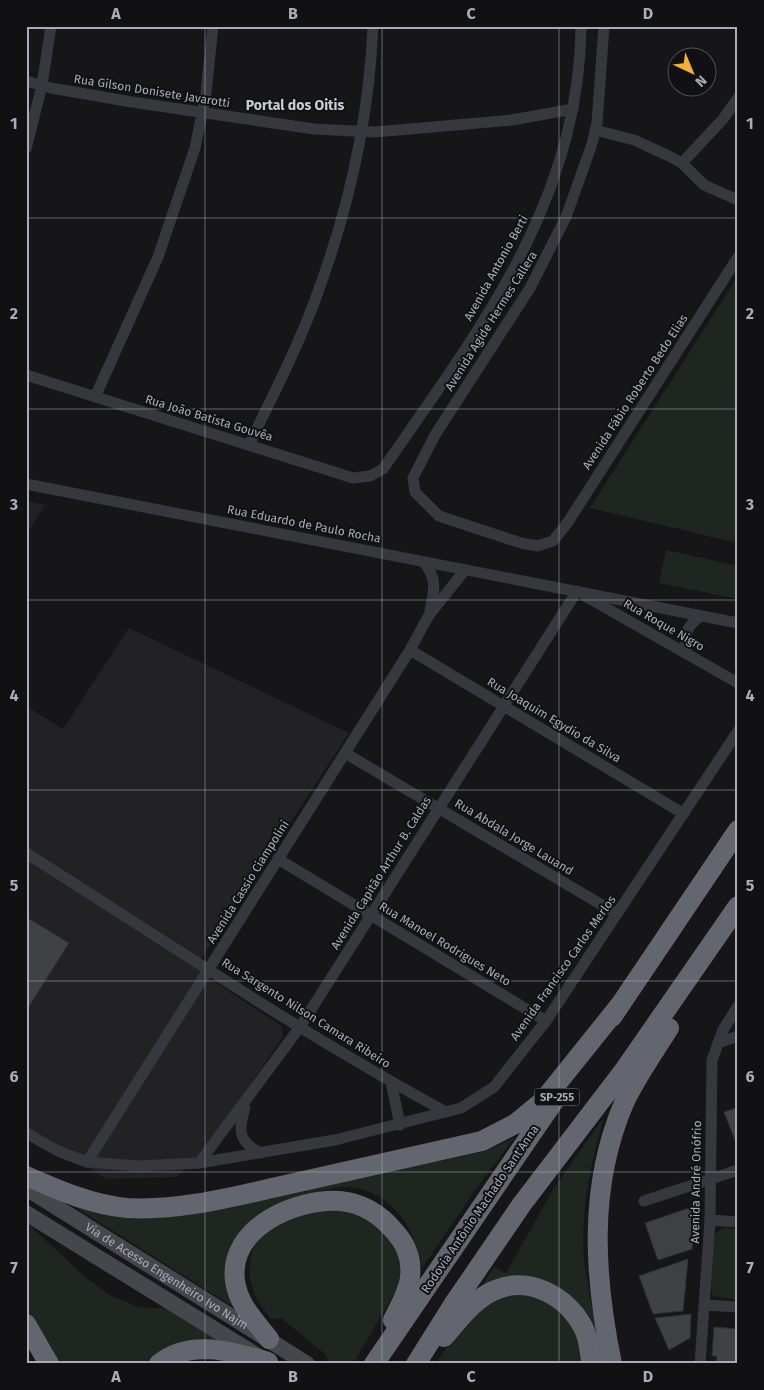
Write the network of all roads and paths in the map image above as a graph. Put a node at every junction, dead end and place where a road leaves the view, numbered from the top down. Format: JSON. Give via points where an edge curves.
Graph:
{"nodes":[{"id":1,"x":51,"y":26,"type":"edge"},
{"id":2,"x":213,"y":26,"type":"edge"},
{"id":3,"x":373,"y":26,"type":"edge"},
{"id":4,"x":581,"y":26,"type":"edge"},
{"id":5,"x":604,"y":26,"type":"edge"},
{"id":6,"x":26,"y":81,"type":"edge"},
{"id":7,"x":42,"y":85,"type":"junction"},
{"id":8,"x":738,"y":98,"type":"edge"},
{"id":9,"x":573,"y":109,"type":"junction"},
{"id":10,"x":202,"y":113,"type":"junction"},
{"id":11,"x":595,"y":130,"type":"junction"},
{"id":12,"x":362,"y":131,"type":"junction"},
{"id":13,"x":26,"y":149,"type":"edge"},
{"id":14,"x":682,"y":163,"type":"junction"},
{"id":15,"x":738,"y":200,"type":"edge"},
{"id":16,"x":738,"y":257,"type":"edge"},
{"id":17,"x":26,"y":375,"type":"edge"},
{"id":18,"x":95,"y":397,"type":"junction"},
{"id":19,"x":249,"y":445,"type":"junction"},
{"id":20,"x":383,"y":469,"type":"joint"},
{"id":21,"x":26,"y":484,"type":"edge"},
{"id":22,"x":553,"y":541,"type":"joint"},
{"id":23,"x":424,"y":562,"type":"junction"},
{"id":24,"x":465,"y":570,"type":"junction"},
{"id":25,"x":576,"y":591,"type":"junction"},
{"id":26,"x":429,"y":615,"type":"junction"},
{"id":27,"x":701,"y":616,"type":"junction"},
{"id":28,"x":738,"y":623,"type":"edge"},
{"id":29,"x":410,"y":650,"type":"junction"},
{"id":30,"x":686,"y":654,"type":"junction"},
{"id":31,"x":738,"y":683,"type":"edge"},
{"id":32,"x":504,"y":706,"type":"junction"},
{"id":33,"x":738,"y":731,"type":"edge"},
{"id":34,"x":345,"y":753,"type":"junction"},
{"id":35,"x":438,"y":809,"type":"junction"},
{"id":36,"x":684,"y":814,"type":"junction"},
{"id":37,"x":738,"y":830,"type":"edge"},
{"id":38,"x":26,"y":853,"type":"edge"},
{"id":39,"x":278,"y":859,"type":"junction"},
{"id":40,"x":738,"y":907,"type":"edge"},
{"id":41,"x":617,"y":914,"type":"junction"},
{"id":42,"x":371,"y":915,"type":"junction"},
{"id":43,"x":209,"y":969,"type":"junction"},
{"id":44,"x":620,"y":1005,"type":"junction"},
{"id":45,"x":738,"y":1006,"type":"edge"},
{"id":46,"x":546,"y":1022,"type":"junction"},
{"id":47,"x":300,"y":1027,"type":"junction"},
{"id":48,"x":738,"y":1036,"type":"edge"},
{"id":49,"x":718,"y":1043,"type":"junction"},
{"id":50,"x":391,"y":1082,"type":"junction"},
{"id":51,"x":249,"y":1097,"type":"junction"},
{"id":52,"x":446,"y":1112,"type":"junction"},
{"id":53,"x":400,"y":1125,"type":"junction"},
{"id":54,"x":26,"y":1132,"type":"edge"},
{"id":55,"x":261,"y":1153,"type":"junction"},
{"id":56,"x":87,"y":1162,"type":"junction"},
{"id":57,"x":198,"y":1163,"type":"junction"},
{"id":58,"x":738,"y":1170,"type":"edge"},
{"id":59,"x":26,"y":1176,"type":"edge"},
{"id":60,"x":710,"y":1180,"type":"junction"},
{"id":61,"x":26,"y":1188,"type":"edge"},
{"id":62,"x":644,"y":1201,"type":"dead end"},
{"id":63,"x":26,"y":1213,"type":"edge"},
{"id":64,"x":710,"y":1220,"type":"junction"},
{"id":65,"x":738,"y":1222,"type":"edge"},
{"id":66,"x":704,"y":1306,"type":"junction"},
{"id":67,"x":738,"y":1307,"type":"edge"},
{"id":68,"x":26,"y":1324,"type":"edge"},
{"id":69,"x":269,"y":1339,"type":"junction"},
{"id":70,"x":269,"y":1363,"type":"edge"},
{"id":71,"x":49,"y":1364,"type":"edge"},
{"id":72,"x":159,"y":1364,"type":"edge"},
{"id":73,"x":307,"y":1364,"type":"edge"},
{"id":74,"x":373,"y":1364,"type":"edge"},
{"id":75,"x":416,"y":1364,"type":"edge"},
{"id":76,"x":421,"y":1364,"type":"edge"},
{"id":77,"x":592,"y":1364,"type":"edge"},
{"id":78,"x":612,"y":1364,"type":"edge"},
{"id":79,"x":700,"y":1364,"type":"edge"}],
"edges":[{"from":1,"to":7,"type":"street"},
{"from":2,"to":10,"type":"street"},
{"from":3,"to":12,"type":"street"},
{"from":4,"to":9,"type":"street","name":"Avenida Antonio Berti","via":[[581,61]]},
{"from":5,"to":11,"type":"street","name":"Avenida Agide Hermes Callera"},
{"from":6,"to":7,"type":"street","name":"Rua Gilson Donisete Javarotti"},
{"from":7,"to":10,"type":"street","name":"Rua Gilson Donisete Javarotti"},
{"from":7,"to":13,"type":"street"},
{"from":8,"to":14,"type":"street"},
{"from":9,"to":12,"type":"street","name":"Rua Gilson Donisete Javarotti","via":[[512,120]]},
{"from":9,"to":20,"type":"street","name":"Avenida Antonio Berti","via":[[558,173],[536,227],[475,336]]},
{"from":10,"to":12,"type":"street","name":"Rua Gilson Donisete Javarotti","via":[[314,129]]},
{"from":10,"to":18,"type":"street","via":[[196,148],[158,257]]},
{"from":11,"to":14,"type":"street","via":[[634,140]]},
{"from":11,"to":22,"type":"street","name":"Avenida Agide Hermes Callera","via":[[579,181],[550,251],[500,336],[435,435],[413,478],[415,492],[439,516],[522,543],[538,546]]},
{"from":12,"to":19,"type":"street","via":[[339,226],[315,301]]},
{"from":14,"to":15,"type":"street","via":[[704,185]]},
{"from":16,"to":22,"type":"street","name":"Avenida Fábio Roberto Bedo Elias"},
{"from":17,"to":18,"type":"street","name":"Rua João Batista Gouvêa"},
{"from":18,"to":19,"type":"street","name":"Rua João Batista Gouvêa"},
{"from":19,"to":20,"type":"street","name":"Rua João Batista Gouvêa","via":[[353,478],[370,476]]},
{"from":21,"to":23,"type":"street","name":"Rua Eduardo de Paulo Rocha"},
{"from":23,"to":24,"type":"street","name":"Rua Eduardo de Paulo Rocha"},
{"from":23,"to":26,"type":"street","via":[[433,574],[435,589]]},
{"from":24,"to":25,"type":"street","name":"Rua Eduardo de Paulo Rocha"},
{"from":24,"to":26,"type":"street"},
{"from":25,"to":27,"type":"street","name":"Rua Eduardo de Paulo Rocha"},
{"from":25,"to":30,"type":"street","name":"Rua Roque Nigro"},
{"from":25,"to":32,"type":"street","name":"Avenida Capitão Arthur B. Caldas"},
{"from":26,"to":29,"type":"street","name":"Avenida Cassio Ciampolini"},
{"from":27,"to":28,"type":"street","name":"Rua Eduardo de Paulo Rocha"},
{"from":27,"to":30,"type":"street","via":[[685,632]]},
{"from":29,"to":32,"type":"street","name":"Rua Joaquim Egydio da Silva"},
{"from":29,"to":34,"type":"street","name":"Avenida Cassio Ciampolini"},
{"from":30,"to":31,"type":"street","name":"Rua Roque Nigro"},
{"from":32,"to":35,"type":"street","name":"Avenida Capitão Arthur B. Caldas"},
{"from":32,"to":36,"type":"street","name":"Rua Joaquim Egydio da Silva"},
{"from":33,"to":36,"type":"street","name":"Avenida Francisco Carlos Merlos"},
{"from":34,"to":35,"type":"street","name":"Rua Abdala Jorge Lauand"},
{"from":34,"to":39,"type":"street","name":"Avenida Cassio Ciampolini"},
{"from":35,"to":41,"type":"street","name":"Rua Abdala Jorge Lauand"},
{"from":35,"to":42,"type":"street","name":"Avenida Capitão Arthur B. Caldas"},
{"from":36,"to":41,"type":"street","name":"Avenida Francisco Carlos Merlos"},
{"from":37,"to":44,"type":"highway","name":"Rodovia Antônio Machado Sant'Anna","number":"SP-255"},
{"from":38,"to":43,"type":"street","name":"Rua Sargento Nilson Camara Ribeiro"},
{"from":39,"to":42,"type":"street","name":"Rua Manoel Rodrigues Neto"},
{"from":39,"to":43,"type":"street","name":"Avenida Cassio Ciampolini"},
{"from":40,"to":75,"type":"highway","number":"SP-255","via":[[625,1069],[522,1204]]},
{"from":40,"to":78,"type":"highway","via":[[625,1102],[613,1133],[601,1180],[596,1231],[598,1274]]},
{"from":41,"to":46,"type":"street","name":"Avenida Francisco Carlos Merlos"},
{"from":42,"to":46,"type":"street","name":"Rua Manoel Rodrigues Neto"},
{"from":42,"to":47,"type":"street","name":"Avenida Capitão Arthur B. Caldas"},
{"from":43,"to":47,"type":"street","name":"Rua Sargento Nilson Camara Ribeiro"},
{"from":43,"to":56,"type":"street","name":"Avenida Cassio Ciampolini"},
{"from":44,"to":59,"type":"highway","via":[[543,1101],[515,1124],[482,1141],[236,1196],[169,1207],[128,1208],[98,1204]]},
{"from":44,"to":74,"type":"highway","name":"Rodovia Antônio Machado Sant'Anna","number":"SP-255"},
{"from":45,"to":49,"type":"street","name":"Avenida André Onófrio"},
{"from":46,"to":52,"type":"street","name":"Avenida Francisco Carlos Merlos","via":[[494,1087],[461,1108]]},
{"from":47,"to":50,"type":"street","name":"Rua Sargento Nilson Camara Ribeiro"},
{"from":47,"to":51,"type":"street","name":"Avenida Capitão Arthur B. Caldas"},
{"from":48,"to":49,"type":"street"},
{"from":49,"to":60,"type":"street","name":"Avenida André Onófrio","via":[[712,1060]]},
{"from":50,"to":52,"type":"street","name":"Rua Sargento Nilson Camara Ribeiro"},
{"from":50,"to":53,"type":"street"},
{"from":51,"to":55,"type":"street","via":[[240,1130],[246,1143]]},
{"from":51,"to":57,"type":"street","name":"Avenida Capitão Arthur B. Caldas"},
{"from":52,"to":53,"type":"street","name":"Avenida Francisco Carlos Merlos"},
{"from":53,"to":55,"type":"street","name":"Avenida Francisco Carlos Merlos"},
{"from":54,"to":56,"type":"street","name":"Avenida Francisco Carlos Merlos","via":[[58,1151]]},
{"from":55,"to":57,"type":"street","name":"Avenida Francisco Carlos Merlos"},
{"from":56,"to":57,"type":"street","name":"Avenida Francisco Carlos Merlos","via":[[138,1166]]},
{"from":58,"to":60,"type":"street"},
{"from":60,"to":62,"type":"street"},
{"from":60,"to":64,"type":"street","name":"Avenida André Onófrio"},
{"from":61,"to":69,"type":"main road","name":"Via de Acesso Engenheiro Ivo Najm"},
{"from":63,"to":70,"type":"main road","name":"Via de Acesso Engenheiro Ivo Najm"},
{"from":64,"to":65,"type":"street"},
{"from":64,"to":66,"type":"street","name":"Avenida André Onófrio"},
{"from":66,"to":67,"type":"street"},
{"from":66,"to":79,"type":"street","name":"Avenida André Onófrio"},
{"from":68,"to":71,"type":"highway"},
{"from":69,"to":73,"type":"main road","name":"Via de Acesso Engenheiro Ivo Najm"},
{"from":69,"to":74,"type":"highway","via":[[241,1303],[234,1280],[237,1258],[243,1246],[250,1234],[277,1214],[313,1204],[341,1201],[377,1213],[398,1235],[411,1261],[410,1279]]},
{"from":70,"to":72,"type":"highway","via":[[214,1349],[178,1354]]},
{"from":76,"to":77,"type":"highway","via":[[467,1310],[498,1289],[518,1285],[537,1288],[558,1297],[576,1315],[587,1336]]}]}
